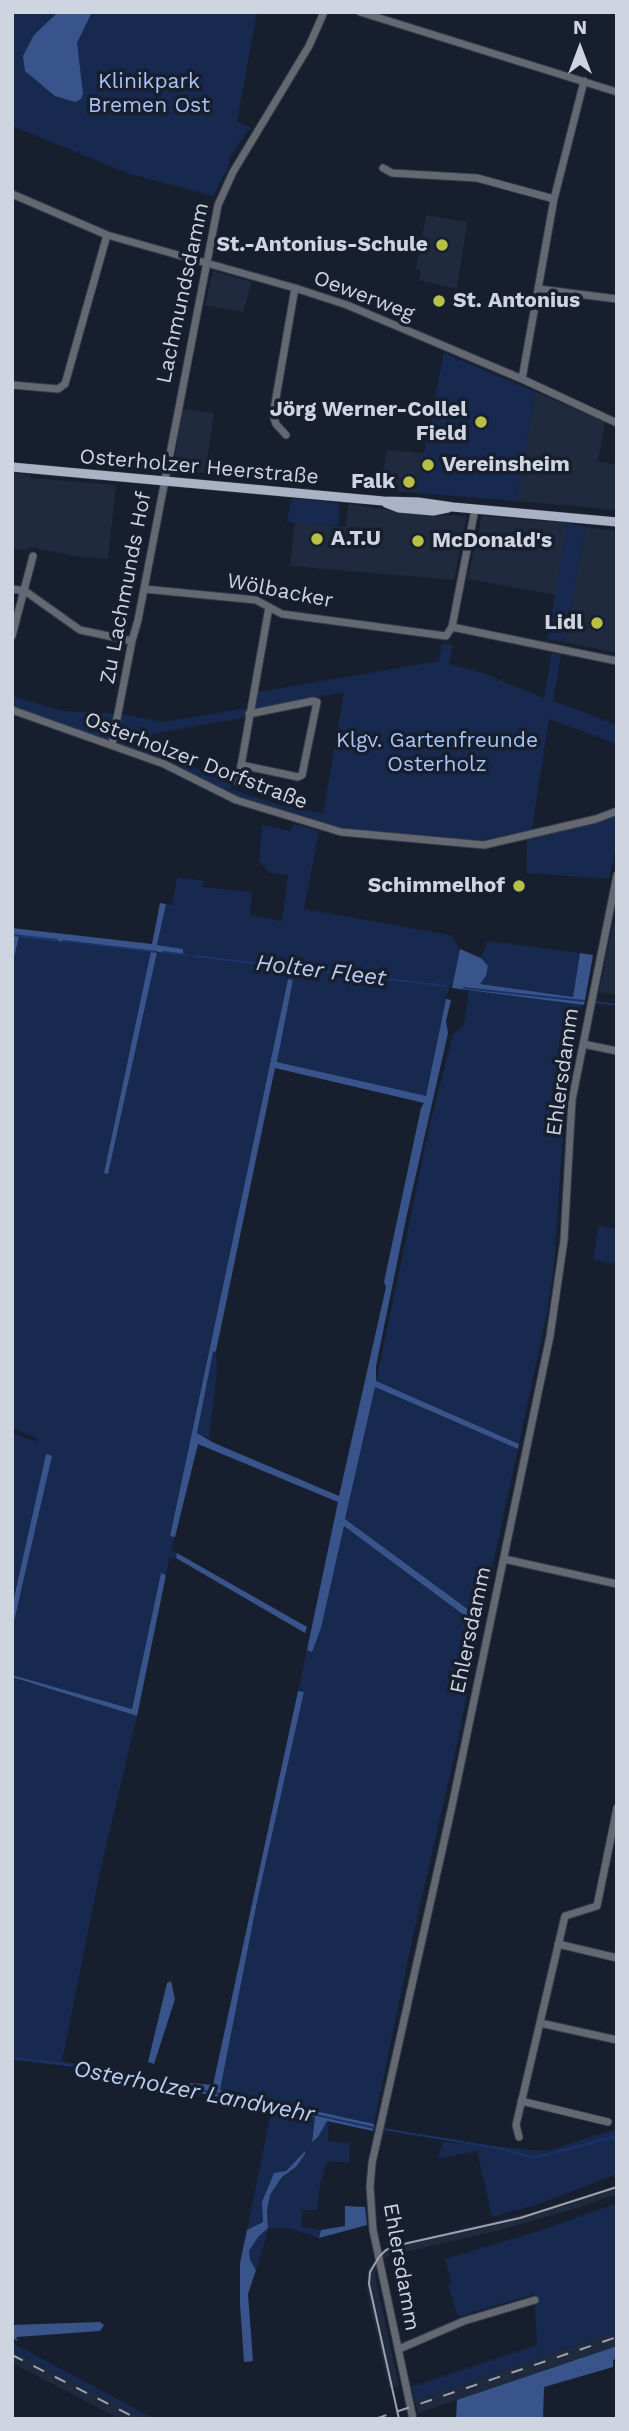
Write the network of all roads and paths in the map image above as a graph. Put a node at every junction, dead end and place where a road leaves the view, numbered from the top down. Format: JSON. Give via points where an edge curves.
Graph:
{"nodes":[{"id":1,"x":324,"y":12,"type":"edge"},
{"id":2,"x":360,"y":12,"type":"edge"},
{"id":3,"x":584,"y":81,"type":"junction"},
{"id":4,"x":617,"y":93,"type":"edge"},
{"id":5,"x":383,"y":168,"type":"dead end"},
{"id":6,"x":12,"y":194,"type":"edge"},
{"id":7,"x":554,"y":199,"type":"junction"},
{"id":8,"x":107,"y":235,"type":"junction"},
{"id":9,"x":206,"y":263,"type":"junction"},
{"id":10,"x":295,"y":288,"type":"junction"},
{"id":11,"x":540,"y":289,"type":"junction"},
{"id":12,"x":617,"y":299,"type":"edge"},
{"id":13,"x":522,"y":379,"type":"junction"},
{"id":14,"x":12,"y":385,"type":"edge"},
{"id":15,"x":617,"y":423,"type":"edge"},
{"id":16,"x":286,"y":435,"type":"dead end"},
{"id":17,"x":12,"y":467,"type":"edge"},
{"id":18,"x":165,"y":481,"type":"junction"},
{"id":19,"x":475,"y":509,"type":"junction"},
{"id":20,"x":617,"y":522,"type":"edge"},
{"id":21,"x":33,"y":556,"type":"dead end"},
{"id":22,"x":12,"y":589,"type":"edge"},
{"id":23,"x":144,"y":589,"type":"junction"},
{"id":24,"x":25,"y":591,"type":"junction"},
{"id":25,"x":269,"y":607,"type":"junction"},
{"id":26,"x":450,"y":630,"type":"junction"},
{"id":27,"x":12,"y":636,"type":"edge"},
{"id":28,"x":132,"y":641,"type":"junction"},
{"id":29,"x":617,"y":661,"type":"edge"},
{"id":30,"x":12,"y":710,"type":"edge"},
{"id":31,"x":249,"y":714,"type":"junction"},
{"id":32,"x":112,"y":744,"type":"junction"},
{"id":33,"x":241,"y":765,"type":"junction"},
{"id":34,"x":238,"y":783,"type":"dead end"},
{"id":35,"x":617,"y":811,"type":"edge"},
{"id":36,"x":617,"y":876,"type":"edge"},
{"id":37,"x":583,"y":1044,"type":"junction"},
{"id":38,"x":617,"y":1051,"type":"edge"},
{"id":39,"x":504,"y":1559,"type":"junction"},
{"id":40,"x":617,"y":1584,"type":"edge"},
{"id":41,"x":617,"y":1808,"type":"edge"},
{"id":42,"x":558,"y":1944,"type":"junction"},
{"id":43,"x":617,"y":1958,"type":"edge"},
{"id":44,"x":540,"y":2023,"type":"junction"},
{"id":45,"x":617,"y":2040,"type":"edge"},
{"id":46,"x":522,"y":2101,"type":"junction"},
{"id":47,"x":608,"y":2122,"type":"dead end"},
{"id":48,"x":519,"y":2137,"type":"dead end"},
{"id":49,"x":535,"y":2300,"type":"dead end"},
{"id":50,"x":399,"y":2349,"type":"junction"},
{"id":51,"x":413,"y":2419,"type":"edge"}],
"edges":[{"from":1,"to":9,"type":"street","name":"Lachmundsdamm","via":[[221,195]]},
{"from":2,"to":3,"type":"street"},
{"from":3,"to":4,"type":"street"},
{"from":3,"to":7,"type":"street"},
{"from":5,"to":7,"type":"street","via":[[392,173],[477,178]]},
{"from":6,"to":8,"type":"street","name":"Oewerweg"},
{"from":7,"to":11,"type":"street"},
{"from":8,"to":9,"type":"street","name":"Oewerweg"},
{"from":8,"to":14,"type":"street","via":[[65,384],[58,389]]},
{"from":9,"to":10,"type":"street","name":"Oewerweg"},
{"from":9,"to":18,"type":"street","name":"Lachmundsdamm"},
{"from":10,"to":13,"type":"street","name":"Oewerweg","via":[[347,305]]},
{"from":10,"to":16,"type":"street","via":[[273,415]]},
{"from":11,"to":12,"type":"street"},
{"from":11,"to":13,"type":"street"},
{"from":13,"to":15,"type":"street","name":"Oewerweg"},
{"from":17,"to":18,"type":"main road","name":"Osterholzer Heerstraße"},
{"from":18,"to":19,"type":"main road","name":"Osterholzer Heerstraße"},
{"from":18,"to":23,"type":"street","name":"Zu Lachmunds Hof"},
{"from":19,"to":20,"type":"main road","name":"Osterholzer Heerstraße"},
{"from":19,"to":26,"type":"street"},
{"from":21,"to":24,"type":"street"},
{"from":22,"to":24,"type":"street"},
{"from":23,"to":25,"type":"street","name":"Wölbacker","via":[[256,600]]},
{"from":23,"to":28,"type":"street","name":"Zu Lachmunds Hof"},
{"from":24,"to":27,"type":"street"},
{"from":24,"to":28,"type":"street","via":[[80,630]]},
{"from":25,"to":26,"type":"street","name":"Wölbacker","via":[[282,614],[441,636]]},
{"from":25,"to":31,"type":"street"},
{"from":26,"to":29,"type":"street","name":"Wölbacker"},
{"from":28,"to":32,"type":"street","name":"Zu Lachmunds Hof"},
{"from":30,"to":32,"type":"street","name":"Osterholzer Dorfstraße"},
{"from":31,"to":33,"type":"street"},
{"from":31,"to":33,"type":"street","via":[[317,702],[302,775]]},
{"from":32,"to":35,"type":"street","name":"Osterholzer Dorfstraße","via":[[236,800],[341,832],[484,845]]},
{"from":33,"to":34,"type":"street"},
{"from":36,"to":37,"type":"street","name":"Ehlersdamm"},
{"from":37,"to":38,"type":"street"},
{"from":37,"to":39,"type":"street","name":"Ehlersdamm","via":[[572,1100],[559,1283]]},
{"from":39,"to":40,"type":"street"},
{"from":39,"to":50,"type":"street","name":"Ehlersdamm","via":[[372,2163],[373,2230]]},
{"from":41,"to":42,"type":"street","via":[[597,1906],[565,1916]]},
{"from":42,"to":43,"type":"street"},
{"from":42,"to":44,"type":"street"},
{"from":44,"to":45,"type":"street"},
{"from":44,"to":46,"type":"street"},
{"from":46,"to":47,"type":"street"},
{"from":46,"to":48,"type":"street","via":[[516,2125]]},
{"from":49,"to":50,"type":"street"},
{"from":50,"to":51,"type":"street","name":"Ehlersdamm"}]}
